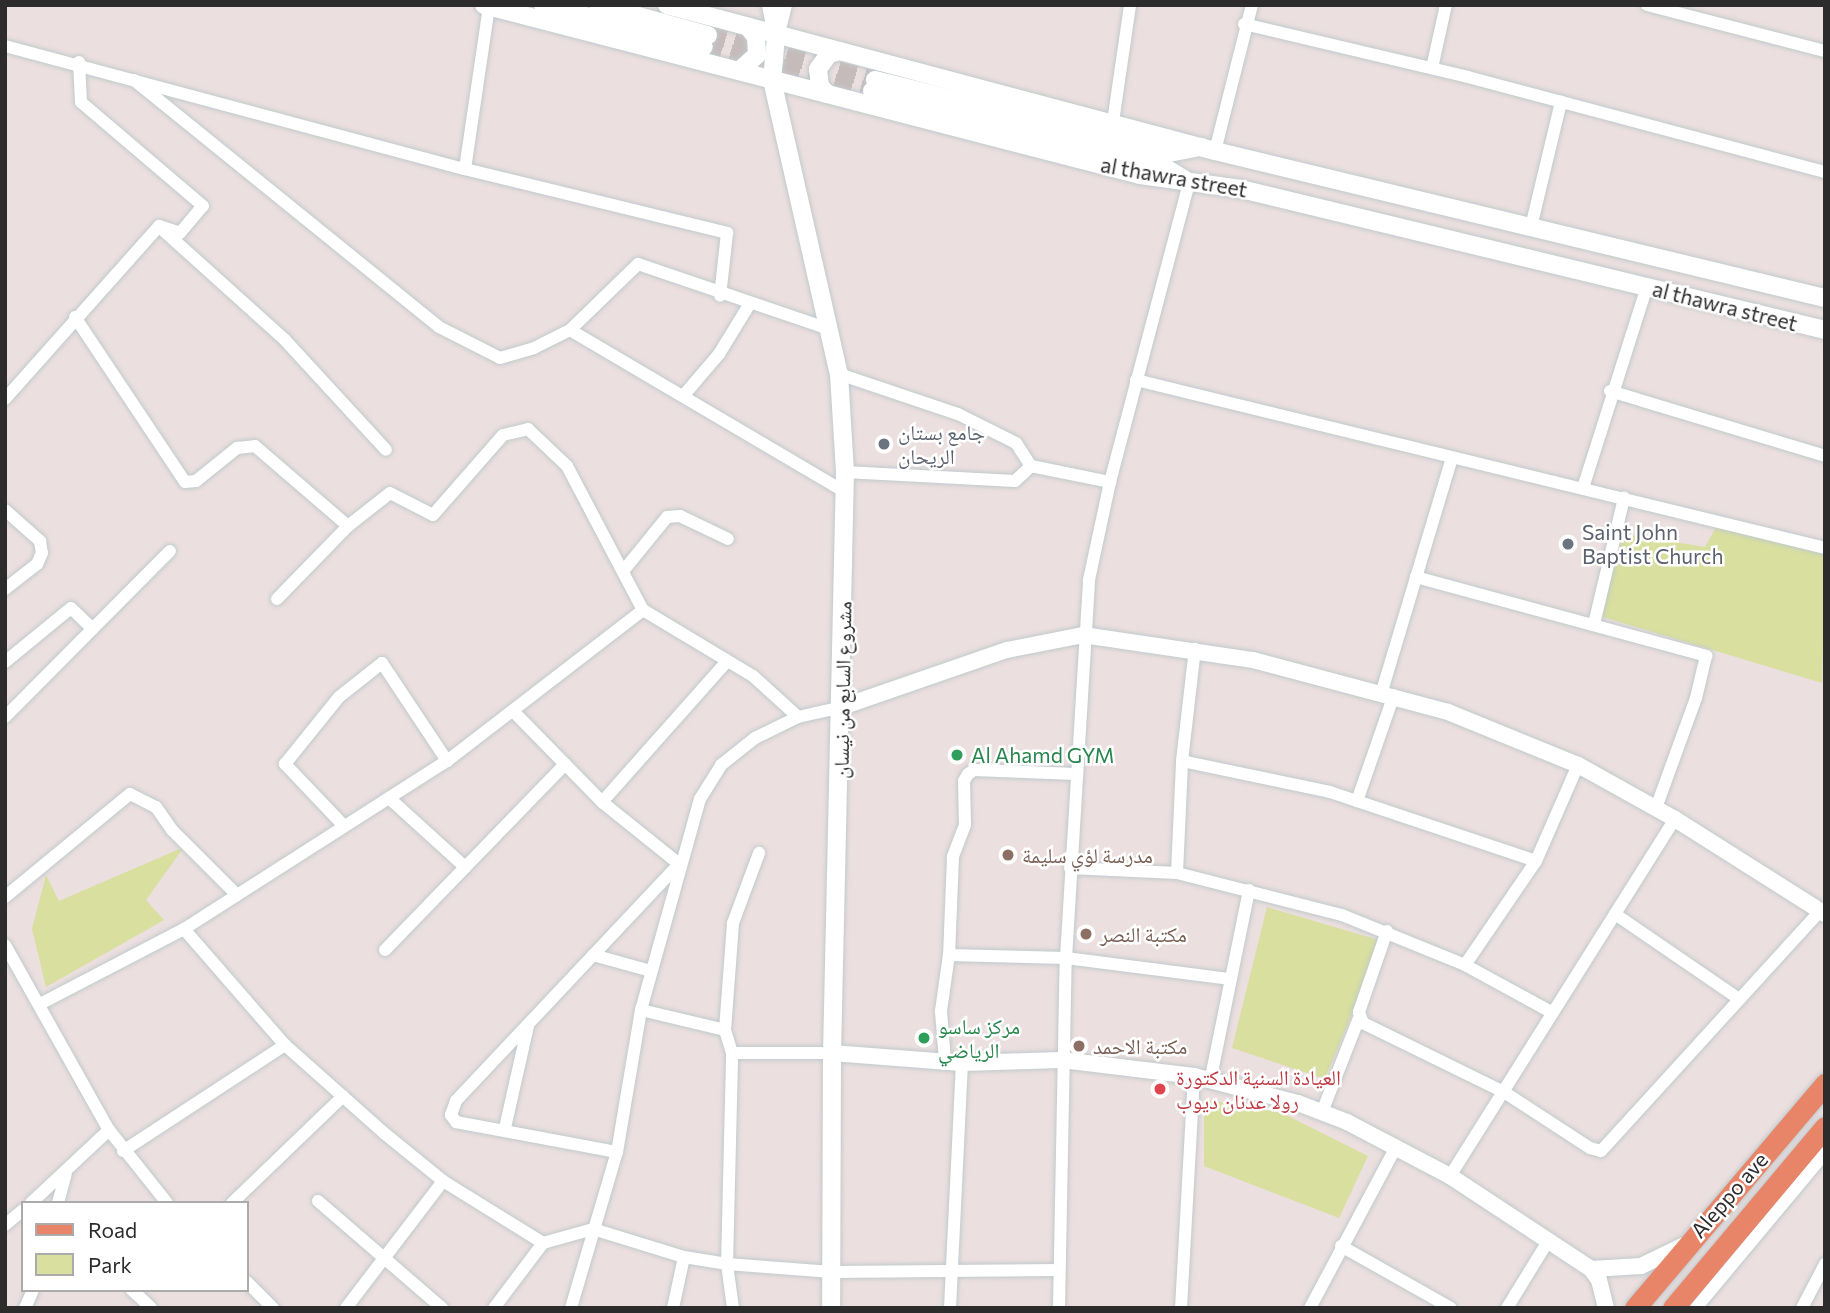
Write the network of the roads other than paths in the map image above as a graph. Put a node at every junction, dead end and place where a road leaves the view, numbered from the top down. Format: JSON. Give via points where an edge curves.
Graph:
{"nodes":[{"id":1,"x":543,"y":5,"type":"edge"},
{"id":2,"x":598,"y":5,"type":"edge"},
{"id":3,"x":667,"y":5,"type":"edge"},
{"id":4,"x":770,"y":5,"type":"edge"},
{"id":5,"x":784,"y":5,"type":"edge"},
{"id":6,"x":1130,"y":5,"type":"edge"},
{"id":7,"x":1252,"y":5,"type":"edge"},
{"id":8,"x":1446,"y":5,"type":"edge"},
{"id":9,"x":1647,"y":5,"type":"edge"},
{"id":10,"x":486,"y":6,"type":"edge"},
{"id":11,"x":1244,"y":24,"type":"junction"},
{"id":12,"x":748,"y":27,"type":"junction"},
{"id":13,"x":776,"y":37,"type":"junction"},
{"id":14,"x":5,"y":46,"type":"edge"},
{"id":15,"x":840,"y":51,"type":"junction"},
{"id":16,"x":1825,"y":51,"type":"edge"},
{"id":17,"x":79,"y":62,"type":"junction"},
{"id":18,"x":1432,"y":68,"type":"junction"},
{"id":19,"x":739,"y":71,"type":"junction"},
{"id":20,"x":134,"y":80,"type":"junction"},
{"id":21,"x":772,"y":80,"type":"junction"},
{"id":22,"x":827,"y":94,"type":"junction"},
{"id":23,"x":1562,"y":103,"type":"junction"},
{"id":24,"x":1112,"y":122,"type":"junction"},
{"id":25,"x":1208,"y":149,"type":"junction"},
{"id":26,"x":464,"y":169,"type":"junction"},
{"id":27,"x":1825,"y":172,"type":"edge"},
{"id":28,"x":1189,"y":184,"type":"junction"},
{"id":29,"x":159,"y":226,"type":"junction"},
{"id":30,"x":1531,"y":227,"type":"junction"},
{"id":31,"x":1647,"y":286,"type":"junction"},
{"id":32,"x":720,"y":296,"type":"junction"},
{"id":33,"x":1825,"y":299,"type":"edge"},
{"id":34,"x":749,"y":304,"type":"junction"},
{"id":35,"x":75,"y":317,"type":"junction"},
{"id":36,"x":829,"y":329,"type":"junction"},
{"id":37,"x":570,"y":330,"type":"junction"},
{"id":38,"x":1825,"y":330,"type":"edge"},
{"id":39,"x":839,"y":374,"type":"junction"},
{"id":40,"x":1136,"y":380,"type":"junction"},
{"id":41,"x":1610,"y":391,"type":"junction"},
{"id":42,"x":684,"y":395,"type":"junction"},
{"id":43,"x":5,"y":399,"type":"edge"},
{"id":44,"x":386,"y":450,"type":"dead end"},
{"id":45,"x":1825,"y":456,"type":"edge"},
{"id":46,"x":1452,"y":458,"type":"junction"},
{"id":47,"x":1031,"y":466,"type":"junction"},
{"id":48,"x":845,"y":472,"type":"junction"},
{"id":49,"x":1110,"y":482,"type":"junction"},
{"id":50,"x":1583,"y":488,"type":"junction"},
{"id":51,"x":845,"y":492,"type":"junction"},
{"id":52,"x":1624,"y":498,"type":"junction"},
{"id":53,"x":5,"y":510,"type":"edge"},
{"id":54,"x":348,"y":526,"type":"junction"},
{"id":55,"x":728,"y":539,"type":"dead end"},
{"id":56,"x":1825,"y":548,"type":"edge"},
{"id":57,"x":170,"y":551,"type":"dead end"},
{"id":58,"x":624,"y":570,"type":"junction"},
{"id":59,"x":1416,"y":577,"type":"junction"},
{"id":60,"x":5,"y":589,"type":"edge"},
{"id":61,"x":276,"y":599,"type":"dead end"},
{"id":62,"x":643,"y":610,"type":"junction"},
{"id":63,"x":1594,"y":624,"type":"junction"},
{"id":64,"x":93,"y":629,"type":"junction"},
{"id":65,"x":1083,"y":635,"type":"junction"},
{"id":66,"x":1195,"y":649,"type":"junction"},
{"id":67,"x":727,"y":661,"type":"junction"},
{"id":68,"x":5,"y":662,"type":"edge"},
{"id":69,"x":1388,"y":693,"type":"junction"},
{"id":70,"x":842,"y":707,"type":"junction"},
{"id":71,"x":513,"y":711,"type":"junction"},
{"id":72,"x":5,"y":717,"type":"edge"},
{"id":73,"x":798,"y":717,"type":"junction"},
{"id":74,"x":447,"y":761,"type":"junction"},
{"id":75,"x":1182,"y":761,"type":"junction"},
{"id":76,"x":565,"y":764,"type":"junction"},
{"id":77,"x":1578,"y":765,"type":"junction"},
{"id":78,"x":1075,"y":774,"type":"junction"},
{"id":79,"x":388,"y":798,"type":"junction"},
{"id":80,"x":1357,"y":801,"type":"junction"},
{"id":81,"x":601,"y":802,"type":"junction"},
{"id":82,"x":1656,"y":808,"type":"junction"},
{"id":83,"x":1675,"y":819,"type":"junction"},
{"id":84,"x":344,"y":826,"type":"junction"},
{"id":85,"x":759,"y":853,"type":"dead end"},
{"id":86,"x":1536,"y":861,"type":"junction"},
{"id":87,"x":679,"y":863,"type":"junction"},
{"id":88,"x":465,"y":867,"type":"junction"},
{"id":89,"x":1070,"y":869,"type":"junction"},
{"id":90,"x":1177,"y":873,"type":"junction"},
{"id":91,"x":1249,"y":890,"type":"junction"},
{"id":92,"x":237,"y":895,"type":"junction"},
{"id":93,"x":5,"y":897,"type":"edge"},
{"id":94,"x":1822,"y":912,"type":"edge"},
{"id":95,"x":1615,"y":914,"type":"junction"},
{"id":96,"x":184,"y":929,"type":"junction"},
{"id":97,"x":1387,"y":931,"type":"junction"},
{"id":98,"x":5,"y":944,"type":"edge"},
{"id":99,"x":385,"y":950,"type":"dead end"},
{"id":100,"x":593,"y":955,"type":"junction"},
{"id":101,"x":949,"y":955,"type":"junction"},
{"id":102,"x":1066,"y":958,"type":"junction"},
{"id":103,"x":1465,"y":965,"type":"junction"},
{"id":104,"x":651,"y":971,"type":"junction"},
{"id":105,"x":1231,"y":979,"type":"junction"},
{"id":106,"x":1739,"y":999,"type":"junction"},
{"id":107,"x":40,"y":1004,"type":"junction"},
{"id":108,"x":641,"y":1010,"type":"junction"},
{"id":109,"x":1553,"y":1013,"type":"junction"},
{"id":110,"x":1359,"y":1018,"type":"junction"},
{"id":111,"x":528,"y":1024,"type":"junction"},
{"id":112,"x":725,"y":1030,"type":"junction"},
{"id":113,"x":285,"y":1045,"type":"junction"},
{"id":114,"x":832,"y":1052,"type":"junction"},
{"id":115,"x":732,"y":1053,"type":"junction"},
{"id":116,"x":1062,"y":1060,"type":"junction"},
{"id":117,"x":946,"y":1061,"type":"junction"},
{"id":118,"x":962,"y":1063,"type":"junction"},
{"id":119,"x":1202,"y":1079,"type":"junction"},
{"id":120,"x":1825,"y":1084,"type":"edge"},
{"id":121,"x":1504,"y":1092,"type":"junction"},
{"id":122,"x":343,"y":1096,"type":"junction"},
{"id":123,"x":1322,"y":1112,"type":"junction"},
{"id":124,"x":1825,"y":1127,"type":"edge"},
{"id":125,"x":505,"y":1128,"type":"junction"},
{"id":126,"x":108,"y":1130,"type":"junction"},
{"id":127,"x":1396,"y":1147,"type":"junction"},
{"id":128,"x":123,"y":1151,"type":"junction"},
{"id":129,"x":617,"y":1152,"type":"junction"},
{"id":130,"x":1825,"y":1153,"type":"edge"},
{"id":131,"x":66,"y":1174,"type":"junction"},
{"id":132,"x":1450,"y":1175,"type":"junction"},
{"id":133,"x":443,"y":1181,"type":"junction"},
{"id":134,"x":33,"y":1201,"type":"edge"},
{"id":135,"x":59,"y":1201,"type":"edge"},
{"id":136,"x":165,"y":1201,"type":"edge"},
{"id":137,"x":234,"y":1201,"type":"edge"},
{"id":138,"x":318,"y":1201,"type":"dead end"},
{"id":139,"x":21,"y":1212,"type":"edge"},
{"id":140,"x":5,"y":1225,"type":"edge"},
{"id":141,"x":593,"y":1229,"type":"junction"},
{"id":142,"x":1548,"y":1241,"type":"junction"},
{"id":143,"x":543,"y":1243,"type":"junction"},
{"id":144,"x":1687,"y":1243,"type":"junction"},
{"id":145,"x":1341,"y":1246,"type":"junction"},
{"id":146,"x":684,"y":1257,"type":"junction"},
{"id":147,"x":386,"y":1260,"type":"junction"},
{"id":148,"x":727,"y":1264,"type":"junction"},
{"id":149,"x":1825,"y":1264,"type":"edge"},
{"id":150,"x":1591,"y":1269,"type":"junction"},
{"id":151,"x":1059,"y":1270,"type":"junction"},
{"id":152,"x":832,"y":1272,"type":"junction"},
{"id":153,"x":953,"y":1273,"type":"junction"},
{"id":154,"x":248,"y":1283,"type":"edge"},
{"id":155,"x":32,"y":1292,"type":"edge"},
{"id":156,"x":134,"y":1292,"type":"edge"},
{"id":157,"x":25,"y":1308,"type":"edge"},
{"id":158,"x":151,"y":1308,"type":"edge"},
{"id":159,"x":273,"y":1308,"type":"edge"},
{"id":160,"x":346,"y":1308,"type":"edge"},
{"id":161,"x":442,"y":1308,"type":"edge"},
{"id":162,"x":494,"y":1308,"type":"edge"},
{"id":163,"x":570,"y":1308,"type":"edge"},
{"id":164,"x":673,"y":1308,"type":"edge"},
{"id":165,"x":733,"y":1308,"type":"edge"},
{"id":166,"x":831,"y":1308,"type":"edge"},
{"id":167,"x":950,"y":1308,"type":"edge"},
{"id":168,"x":1059,"y":1308,"type":"edge"},
{"id":169,"x":1181,"y":1308,"type":"edge"},
{"id":170,"x":1310,"y":1308,"type":"edge"},
{"id":171,"x":1451,"y":1308,"type":"edge"},
{"id":172,"x":1507,"y":1308,"type":"edge"},
{"id":173,"x":1606,"y":1308,"type":"edge"},
{"id":174,"x":1635,"y":1308,"type":"edge"},
{"id":175,"x":1673,"y":1308,"type":"edge"},
{"id":176,"x":1696,"y":1308,"type":"edge"},
{"id":177,"x":1802,"y":1308,"type":"edge"}],
"edges":[{"from":1,"to":2,"type":"main road","via":[[706,41]]},
{"from":3,"to":12,"type":"main road","name":"al thawra street"},
{"from":4,"to":13,"type":"street"},
{"from":5,"to":13,"type":"street"},
{"from":6,"to":24,"type":"street"},
{"from":7,"to":11,"type":"street"},
{"from":8,"to":18,"type":"street"},
{"from":9,"to":16,"type":"street"},
{"from":10,"to":19,"type":"main road","name":"al thawra street"},
{"from":10,"to":26,"type":"street"},
{"from":11,"to":18,"type":"street"},
{"from":11,"to":25,"type":"street"},
{"from":12,"to":13,"type":"main road","name":"al thawra street"},
{"from":12,"to":19,"type":"main road","via":[[756,37],[757,55]]},
{"from":13,"to":15,"type":"main road","name":"al thawra street"},
{"from":13,"to":21,"type":"main road","name":"مشروع السابع من نيسان"},
{"from":14,"to":17,"type":"street"},
{"from":15,"to":22,"type":"main road","via":[[829,54],[818,68],[820,86]]},
{"from":15,"to":24,"type":"main road","name":"al thawra street"},
{"from":17,"to":20,"type":"street"},
{"from":17,"to":29,"type":"street","via":[[81,102],[203,206],[180,233]]},
{"from":18,"to":23,"type":"street"},
{"from":19,"to":21,"type":"main road","name":"al thawra street"},
{"from":20,"to":26,"type":"street"},
{"from":20,"to":37,"type":"street","via":[[439,327],[500,358]]},
{"from":21,"to":22,"type":"main road","name":"al thawra street"},
{"from":21,"to":36,"type":"main road","name":"مشروع السابع من نيسان"},
{"from":22,"to":28,"type":"main road","name":"al thawra street"},
{"from":23,"to":27,"type":"street"},
{"from":23,"to":30,"type":"street"},
{"from":24,"to":25,"type":"main road","name":"al thawra street"},
{"from":25,"to":28,"type":"main road","via":[[1169,153],[874,85],[1164,167]]},
{"from":25,"to":30,"type":"main road","name":"al thawra street"},
{"from":26,"to":32,"type":"street","via":[[727,233]]},
{"from":28,"to":31,"type":"main road","name":"al thawra street","via":[[1241,189]]},
{"from":28,"to":40,"type":"street"},
{"from":29,"to":35,"type":"street"},
{"from":29,"to":44,"type":"street","via":[[285,340]]},
{"from":30,"to":33,"type":"main road","name":"al thawra street"},
{"from":31,"to":38,"type":"main road","name":"al thawra street"},
{"from":31,"to":41,"type":"street"},
{"from":32,"to":34,"type":"street"},
{"from":32,"to":37,"type":"street","via":[[638,264]]},
{"from":34,"to":36,"type":"street"},
{"from":34,"to":42,"type":"street","via":[[719,354]]},
{"from":35,"to":43,"type":"street"},
{"from":35,"to":54,"type":"street","via":[[185,482],[196,481],[237,449],[255,446]]},
{"from":36,"to":39,"type":"main road","name":"مشروع السابع من نيسان"},
{"from":37,"to":42,"type":"street"},
{"from":39,"to":47,"type":"street","via":[[958,414],[1016,443]]},
{"from":39,"to":48,"type":"main road","name":"مشروع السابع من نيسان"},
{"from":40,"to":46,"type":"street"},
{"from":40,"to":49,"type":"street"},
{"from":41,"to":45,"type":"street"},
{"from":41,"to":50,"type":"street"},
{"from":42,"to":51,"type":"street"},
{"from":46,"to":50,"type":"street"},
{"from":46,"to":59,"type":"street"},
{"from":47,"to":48,"type":"street","via":[[1015,481]]},
{"from":47,"to":49,"type":"street"},
{"from":48,"to":51,"type":"main road","name":"مشروع السابع من نيسان"},
{"from":49,"to":65,"type":"street","via":[[1089,580]]},
{"from":50,"to":52,"type":"street"},
{"from":51,"to":70,"type":"main road","name":"مشروع السابع من نيسان"},
{"from":52,"to":56,"type":"street"},
{"from":52,"to":63,"type":"street"},
{"from":53,"to":60,"type":"street","via":[[40,541],[42,553],[37,564]]},
{"from":54,"to":58,"type":"street","via":[[390,493],[433,515],[503,435],[528,429],[568,466]]},
{"from":54,"to":61,"type":"street"},
{"from":55,"to":58,"type":"street","via":[[680,516],[667,517]]},
{"from":57,"to":64,"type":"street"},
{"from":58,"to":62,"type":"street"},
{"from":59,"to":63,"type":"street"},
{"from":59,"to":69,"type":"street"},
{"from":62,"to":67,"type":"street"},
{"from":62,"to":71,"type":"street"},
{"from":63,"to":82,"type":"street","via":[[1706,656],[1696,698]]},
{"from":64,"to":68,"type":"street","via":[[71,608]]},
{"from":64,"to":72,"type":"street"},
{"from":65,"to":66,"type":"street"},
{"from":65,"to":70,"type":"street","via":[[1007,650]]},
{"from":65,"to":78,"type":"street"},
{"from":66,"to":69,"type":"street"},
{"from":66,"to":75,"type":"street"},
{"from":67,"to":73,"type":"street","via":[[753,676]]},
{"from":67,"to":81,"type":"street"},
{"from":69,"to":77,"type":"street"},
{"from":69,"to":80,"type":"street"},
{"from":70,"to":73,"type":"street"},
{"from":70,"to":114,"type":"main road","name":"مشروع السابع من نيسان"},
{"from":71,"to":74,"type":"street"},
{"from":71,"to":76,"type":"street"},
{"from":73,"to":87,"type":"street","via":[[755,738],[721,765],[700,799]]},
{"from":74,"to":79,"type":"street"},
{"from":74,"to":84,"type":"street","via":[[382,663],[339,697],[285,764]]},
{"from":75,"to":80,"type":"street"},
{"from":75,"to":90,"type":"street"},
{"from":76,"to":81,"type":"street"},
{"from":76,"to":88,"type":"street"},
{"from":77,"to":82,"type":"street"},
{"from":77,"to":86,"type":"street"},
{"from":78,"to":89,"type":"street"},
{"from":78,"to":101,"type":"street","via":[[974,770],[968,774],[964,781],[965,825],[953,857]]},
{"from":79,"to":84,"type":"street"},
{"from":79,"to":88,"type":"street"},
{"from":80,"to":86,"type":"street"},
{"from":81,"to":87,"type":"street"},
{"from":82,"to":83,"type":"street"},
{"from":83,"to":94,"type":"street"},
{"from":83,"to":95,"type":"street"},
{"from":84,"to":92,"type":"street"},
{"from":85,"to":112,"type":"street","via":[[733,923]]},
{"from":86,"to":103,"type":"street"},
{"from":87,"to":100,"type":"street"},
{"from":87,"to":104,"type":"street"},
{"from":88,"to":99,"type":"street"},
{"from":89,"to":90,"type":"street"},
{"from":89,"to":102,"type":"street"},
{"from":90,"to":91,"type":"street"},
{"from":91,"to":97,"type":"street"},
{"from":91,"to":105,"type":"street"},
{"from":92,"to":93,"type":"street","via":[[172,830],[156,807],[130,794]]},
{"from":92,"to":96,"type":"street"},
{"from":94,"to":106,"type":"street"},
{"from":95,"to":106,"type":"street"},
{"from":95,"to":109,"type":"street"},
{"from":96,"to":107,"type":"street"},
{"from":96,"to":113,"type":"street"},
{"from":97,"to":103,"type":"street"},
{"from":97,"to":110,"type":"street"},
{"from":98,"to":107,"type":"street"},
{"from":100,"to":104,"type":"street"},
{"from":100,"to":111,"type":"street"},
{"from":101,"to":102,"type":"street"},
{"from":101,"to":117,"type":"street","via":[[941,1011]]},
{"from":102,"to":105,"type":"street"},
{"from":102,"to":116,"type":"street"},
{"from":103,"to":109,"type":"street"},
{"from":104,"to":108,"type":"street"},
{"from":105,"to":119,"type":"street"},
{"from":106,"to":121,"type":"street","via":[[1601,1151]]},
{"from":107,"to":126,"type":"street"},
{"from":108,"to":112,"type":"street"},
{"from":108,"to":129,"type":"street"},
{"from":109,"to":121,"type":"street"},
{"from":110,"to":121,"type":"street","via":[[1368,1027]]},
{"from":110,"to":123,"type":"street"},
{"from":111,"to":125,"type":"street"},
{"from":111,"to":125,"type":"street","via":[[452,1107],[456,1122]]},
{"from":112,"to":115,"type":"street"},
{"from":113,"to":122,"type":"street"},
{"from":113,"to":128,"type":"street"},
{"from":114,"to":115,"type":"street"},
{"from":114,"to":117,"type":"street"},
{"from":114,"to":152,"type":"main road","name":"مشروع السابع من نيسان"},
{"from":115,"to":148,"type":"street"},
{"from":116,"to":118,"type":"street"},
{"from":116,"to":119,"type":"street"},
{"from":116,"to":151,"type":"street"},
{"from":117,"to":118,"type":"street"},
{"from":118,"to":153,"type":"street"},
{"from":119,"to":123,"type":"street","via":[[1256,1089]]},
{"from":119,"to":169,"type":"street"},
{"from":120,"to":144,"type":"main road","name":"Aleppo ave"},
{"from":121,"to":132,"type":"street"},
{"from":122,"to":133,"type":"street"},
{"from":122,"to":137,"type":"street"},
{"from":123,"to":127,"type":"street"},
{"from":124,"to":175,"type":"main road","name":"Aleppo ave"},
{"from":125,"to":129,"type":"street"},
{"from":126,"to":128,"type":"street"},
{"from":126,"to":131,"type":"street"},
{"from":127,"to":132,"type":"street"},
{"from":127,"to":145,"type":"street"},
{"from":128,"to":136,"type":"street"},
{"from":129,"to":141,"type":"street"},
{"from":130,"to":176,"type":"street"},
{"from":131,"to":134,"type":"street"},
{"from":131,"to":135,"type":"street"},
{"from":132,"to":142,"type":"street"},
{"from":133,"to":143,"type":"street"},
{"from":133,"to":147,"type":"street"},
{"from":138,"to":147,"type":"street"},
{"from":139,"to":140,"type":"street"},
{"from":141,"to":143,"type":"street"},
{"from":141,"to":146,"type":"street"},
{"from":141,"to":163,"type":"street"},
{"from":142,"to":150,"type":"street"},
{"from":142,"to":172,"type":"street"},
{"from":143,"to":162,"type":"street"},
{"from":144,"to":150,"type":"street","via":[[1642,1266]]},
{"from":144,"to":174,"type":"main road","name":"Aleppo ave"},
{"from":145,"to":170,"type":"street"},
{"from":145,"to":171,"type":"street"},
{"from":146,"to":148,"type":"street"},
{"from":146,"to":164,"type":"street"},
{"from":147,"to":160,"type":"street"},
{"from":147,"to":161,"type":"street"},
{"from":148,"to":152,"type":"street"},
{"from":148,"to":165,"type":"street"},
{"from":149,"to":177,"type":"street"},
{"from":150,"to":173,"type":"street","via":[[1599,1280]]},
{"from":151,"to":153,"type":"street"},
{"from":151,"to":168,"type":"street"},
{"from":152,"to":153,"type":"street"},
{"from":152,"to":166,"type":"main road","name":"مشروع السابع من نيسان"},
{"from":153,"to":167,"type":"street"},
{"from":154,"to":159,"type":"street"},
{"from":155,"to":157,"type":"street"},
{"from":156,"to":158,"type":"street"}]}
